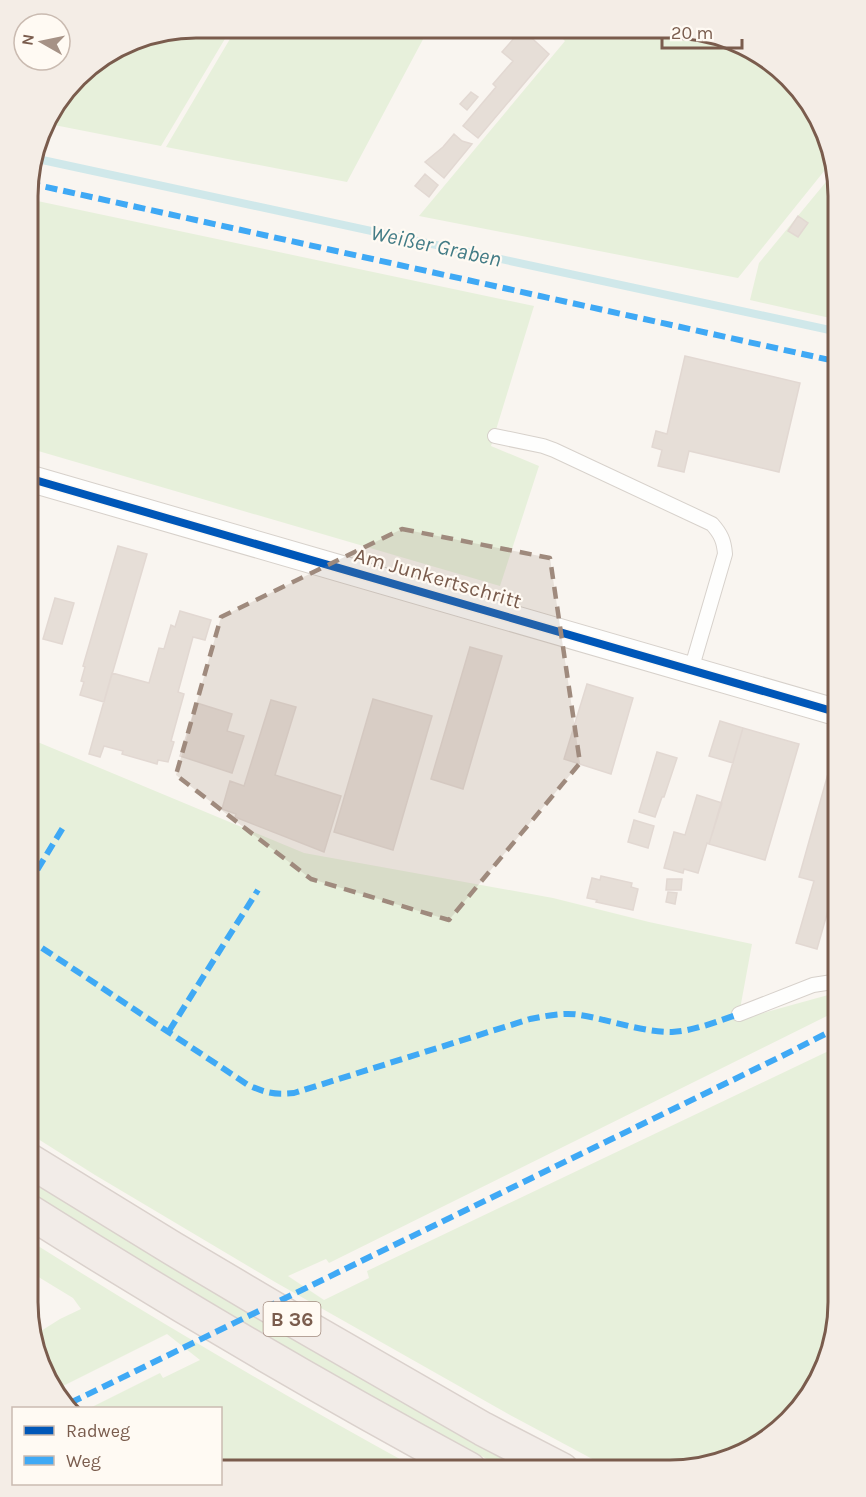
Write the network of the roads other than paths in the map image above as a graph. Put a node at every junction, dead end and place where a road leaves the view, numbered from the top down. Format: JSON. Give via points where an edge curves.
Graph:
{"nodes":[{"id":1,"x":495,"y":436,"type":"dead end"},
{"id":2,"x":38,"y":481,"type":"edge"},
{"id":3,"x":691,"y":670,"type":"junction"},
{"id":4,"x":828,"y":710,"type":"edge"},
{"id":5,"x":828,"y":983,"type":"edge"},
{"id":6,"x":739,"y":1014,"type":"dead end"},
{"id":7,"x":38,"y":1166,"type":"edge"},
{"id":8,"x":38,"y":1217,"type":"edge"},
{"id":9,"x":453,"y":1460,"type":"edge"},
{"id":10,"x":543,"y":1460,"type":"edge"}],
"edges":[{"from":1,"to":3,"type":"lane","via":[[554,450],[712,524],[720,532],[725,554]]},
{"from":2,"to":3,"type":"street","name":"Am Junkertschritt"},
{"from":3,"to":4,"type":"street","name":"Am Junkertschritt"},
{"from":5,"to":6,"type":"lane"},
{"from":7,"to":10,"type":"highway","number":"B 36","via":[[300,1324]]},
{"from":8,"to":9,"type":"highway","number":"B 36","via":[[172,1300]]}]}
